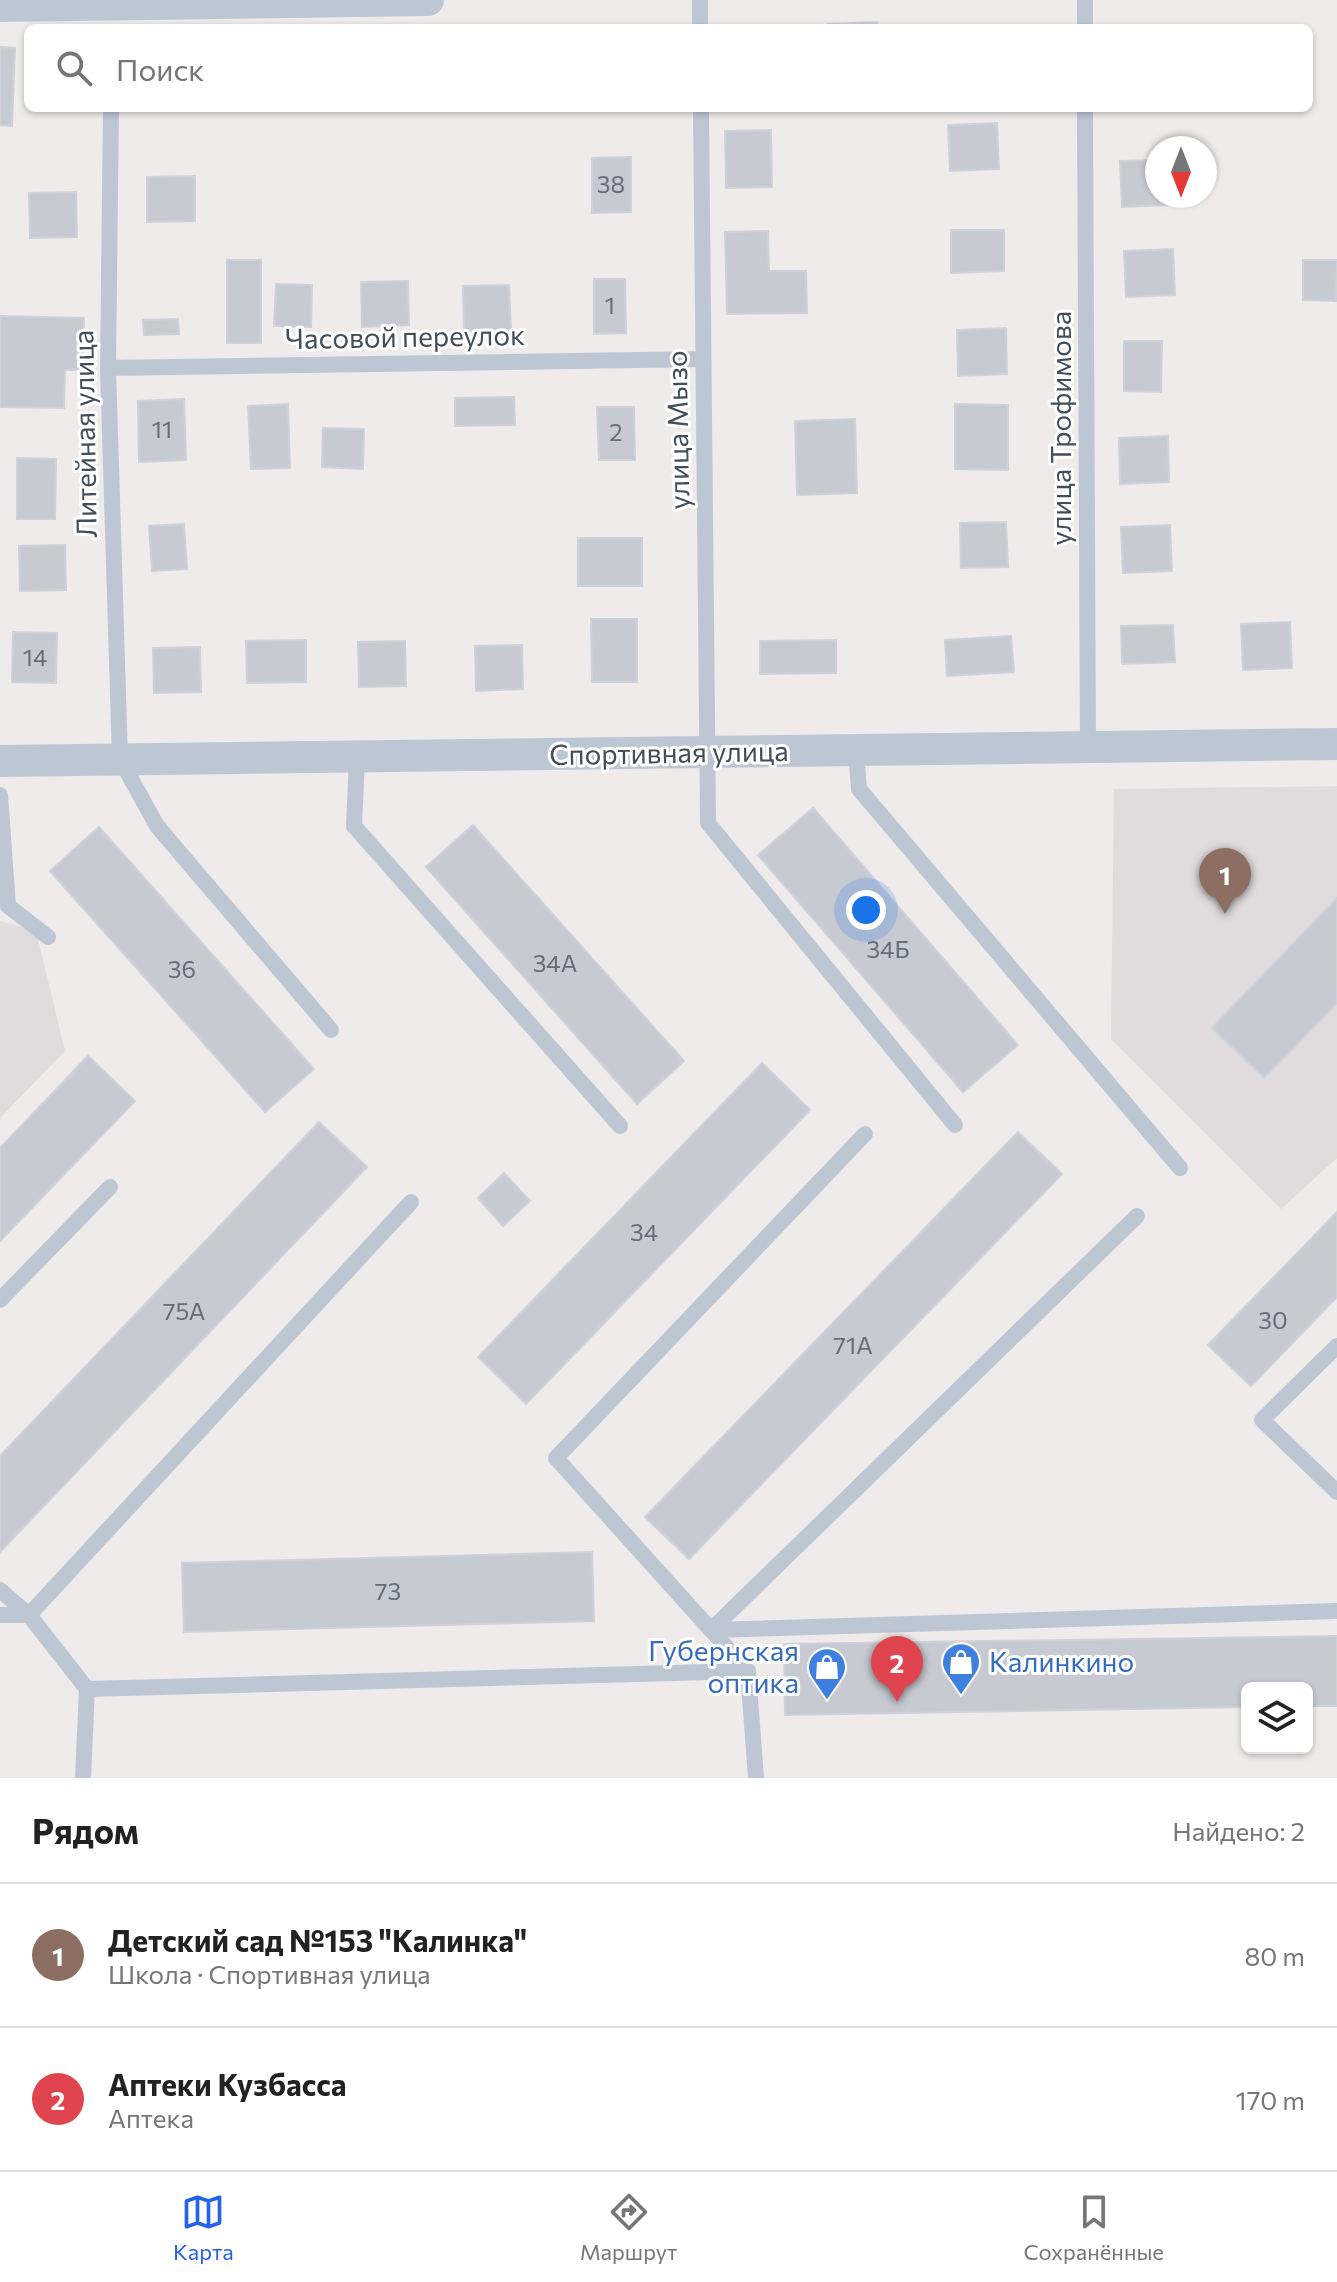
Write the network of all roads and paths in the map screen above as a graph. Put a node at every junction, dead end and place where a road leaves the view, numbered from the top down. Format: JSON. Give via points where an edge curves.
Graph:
{"nodes":[{"id":1,"x":428,"y":0,"type":"edge"},
{"id":2,"x":700,"y":0,"type":"edge"},
{"id":3,"x":1085,"y":0,"type":"edge"},
{"id":4,"x":319,"y":1,"type":"edge"},
{"id":5,"x":0,"y":6,"type":"edge"},
{"id":6,"x":700,"y":24,"type":"edge"},
{"id":7,"x":1085,"y":24,"type":"edge"},
{"id":8,"x":111,"y":112,"type":"edge"},
{"id":9,"x":701,"y":112,"type":"edge"},
{"id":10,"x":1085,"y":112,"type":"edge"},
{"id":11,"x":703,"y":359,"type":"junction"},
{"id":12,"x":108,"y":368,"type":"junction"},
{"id":13,"x":1337,"y":744,"type":"edge"},
{"id":14,"x":1088,"y":747,"type":"junction"},
{"id":15,"x":856,"y":750,"type":"junction"},
{"id":16,"x":707,"y":752,"type":"junction"},
{"id":17,"x":357,"y":757,"type":"junction"},
{"id":18,"x":120,"y":759,"type":"junction"},
{"id":19,"x":0,"y":761,"type":"edge"},
{"id":20,"x":0,"y":795,"type":"edge"},
{"id":21,"x":48,"y":937,"type":"dead end"},
{"id":22,"x":331,"y":1030,"type":"dead end"},
{"id":23,"x":955,"y":1125,"type":"dead end"},
{"id":24,"x":620,"y":1126,"type":"dead end"},
{"id":25,"x":865,"y":1134,"type":"dead end"},
{"id":26,"x":1180,"y":1168,"type":"dead end"},
{"id":27,"x":110,"y":1187,"type":"dead end"},
{"id":28,"x":411,"y":1202,"type":"dead end"},
{"id":29,"x":1137,"y":1216,"type":"dead end"},
{"id":30,"x":0,"y":1300,"type":"edge"},
{"id":31,"x":1337,"y":1346,"type":"edge"},
{"id":32,"x":1337,"y":1492,"type":"edge"},
{"id":33,"x":0,"y":1590,"type":"edge"},
{"id":34,"x":1337,"y":1611,"type":"edge"},
{"id":35,"x":0,"y":1615,"type":"edge"},
{"id":36,"x":29,"y":1615,"type":"junction"},
{"id":37,"x":711,"y":1630,"type":"junction"},
{"id":38,"x":748,"y":1671,"type":"junction"},
{"id":39,"x":87,"y":1689,"type":"junction"},
{"id":40,"x":83,"y":1778,"type":"edge"},
{"id":41,"x":756,"y":1778,"type":"edge"}],
"edges":[{"from":1,"to":4,"type":"street"},
{"from":2,"to":6,"type":"lane"},
{"from":3,"to":7,"type":"lane"},
{"from":4,"to":5,"type":"street","via":[[112,10]]},
{"from":8,"to":12,"type":"lane","name":"Литейная улица"},
{"from":9,"to":11,"type":"lane","name":"улица Мызо"},
{"from":10,"to":14,"type":"lane","name":"улица Трофимова"},
{"from":11,"to":12,"type":"lane","name":"Часовой переулок"},
{"from":11,"to":16,"type":"lane","name":"улица Мызо"},
{"from":12,"to":18,"type":"lane","name":"Литейная улица"},
{"from":13,"to":14,"type":"street","name":"Спортивная улица"},
{"from":14,"to":15,"type":"street","name":"Спортивная улица"},
{"from":15,"to":16,"type":"street","name":"Спортивная улица"},
{"from":15,"to":26,"type":"lane","via":[[859,789]]},
{"from":16,"to":17,"type":"street","name":"Спортивная улица"},
{"from":16,"to":23,"type":"lane","name":"улица Мызо","via":[[708,823]]},
{"from":17,"to":18,"type":"street","name":"Спортивная улица"},
{"from":17,"to":24,"type":"lane","via":[[354,826]]},
{"from":18,"to":19,"type":"street","name":"Спортивная улица"},
{"from":18,"to":22,"type":"lane","via":[[157,826]]},
{"from":20,"to":21,"type":"lane","via":[[8,906]]},
{"from":25,"to":37,"type":"lane","via":[[556,1458]]},
{"from":27,"to":30,"type":"lane"},
{"from":28,"to":36,"type":"lane"},
{"from":29,"to":37,"type":"lane"},
{"from":31,"to":32,"type":"lane","via":[[1262,1420]]},
{"from":33,"to":36,"type":"lane"},
{"from":34,"to":37,"type":"lane"},
{"from":35,"to":36,"type":"lane"},
{"from":36,"to":39,"type":"lane"},
{"from":37,"to":38,"type":"lane"},
{"from":38,"to":39,"type":"lane"},
{"from":38,"to":41,"type":"lane"},
{"from":39,"to":40,"type":"lane"}]}
